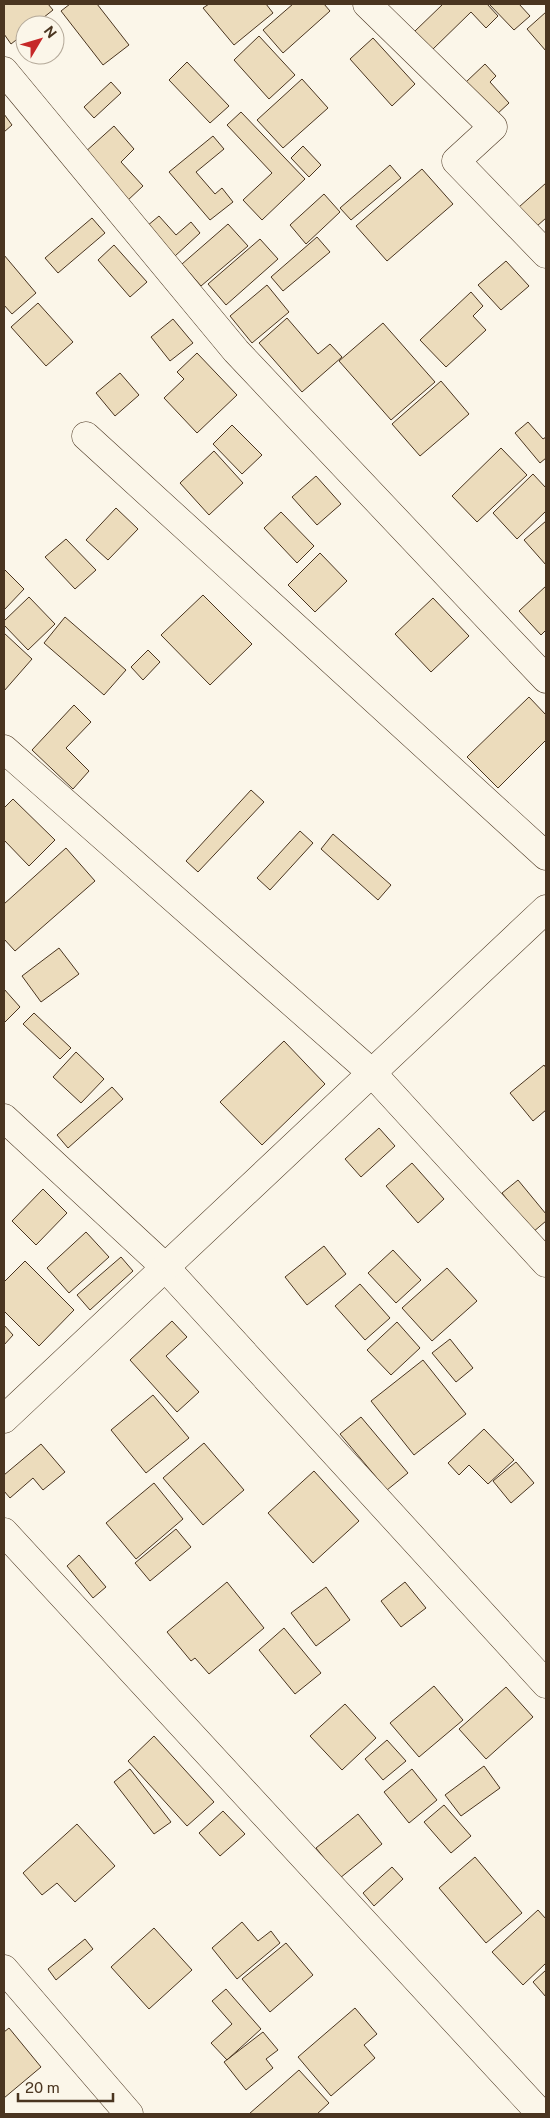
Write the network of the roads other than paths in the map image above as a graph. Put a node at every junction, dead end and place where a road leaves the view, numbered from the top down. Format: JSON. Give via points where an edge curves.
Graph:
{"nodes":[{"id":1,"x":367,"y":4,"type":"edge"},
{"id":2,"x":4,"y":71,"type":"edge"},
{"id":3,"x":546,"y":254,"type":"edge"},
{"id":4,"x":86,"y":436,"type":"dead end"},
{"id":5,"x":546,"y":679,"type":"edge"},
{"id":6,"x":4,"y":749,"type":"edge"},
{"id":7,"x":546,"y":856,"type":"edge"},
{"id":8,"x":546,"y":909,"type":"edge"},
{"id":9,"x":372,"y":1073,"type":"junction"},
{"id":10,"x":4,"y":1118,"type":"edge"},
{"id":11,"x":546,"y":1263,"type":"edge"},
{"id":12,"x":165,"y":1267,"type":"junction"},
{"id":13,"x":4,"y":1419,"type":"edge"},
{"id":14,"x":4,"y":1532,"type":"edge"},
{"id":15,"x":546,"y":1684,"type":"edge"},
{"id":16,"x":4,"y":1969,"type":"edge"},
{"id":17,"x":129,"y":2114,"type":"edge"},
{"id":18,"x":541,"y":2114,"type":"edge"}],
"edges":[{"from":1,"to":3,"type":"street","via":[[493,127],[456,161]]},
{"from":2,"to":5,"type":"street","via":[[236,350]]},
{"from":4,"to":7,"type":"street"},
{"from":6,"to":9,"type":"street"},
{"from":8,"to":9,"type":"street"},
{"from":9,"to":11,"type":"street"},
{"from":9,"to":12,"type":"street"},
{"from":10,"to":12,"type":"street"},
{"from":12,"to":13,"type":"street"},
{"from":12,"to":15,"type":"street"},
{"from":14,"to":18,"type":"street"},
{"from":16,"to":17,"type":"street"}]}
